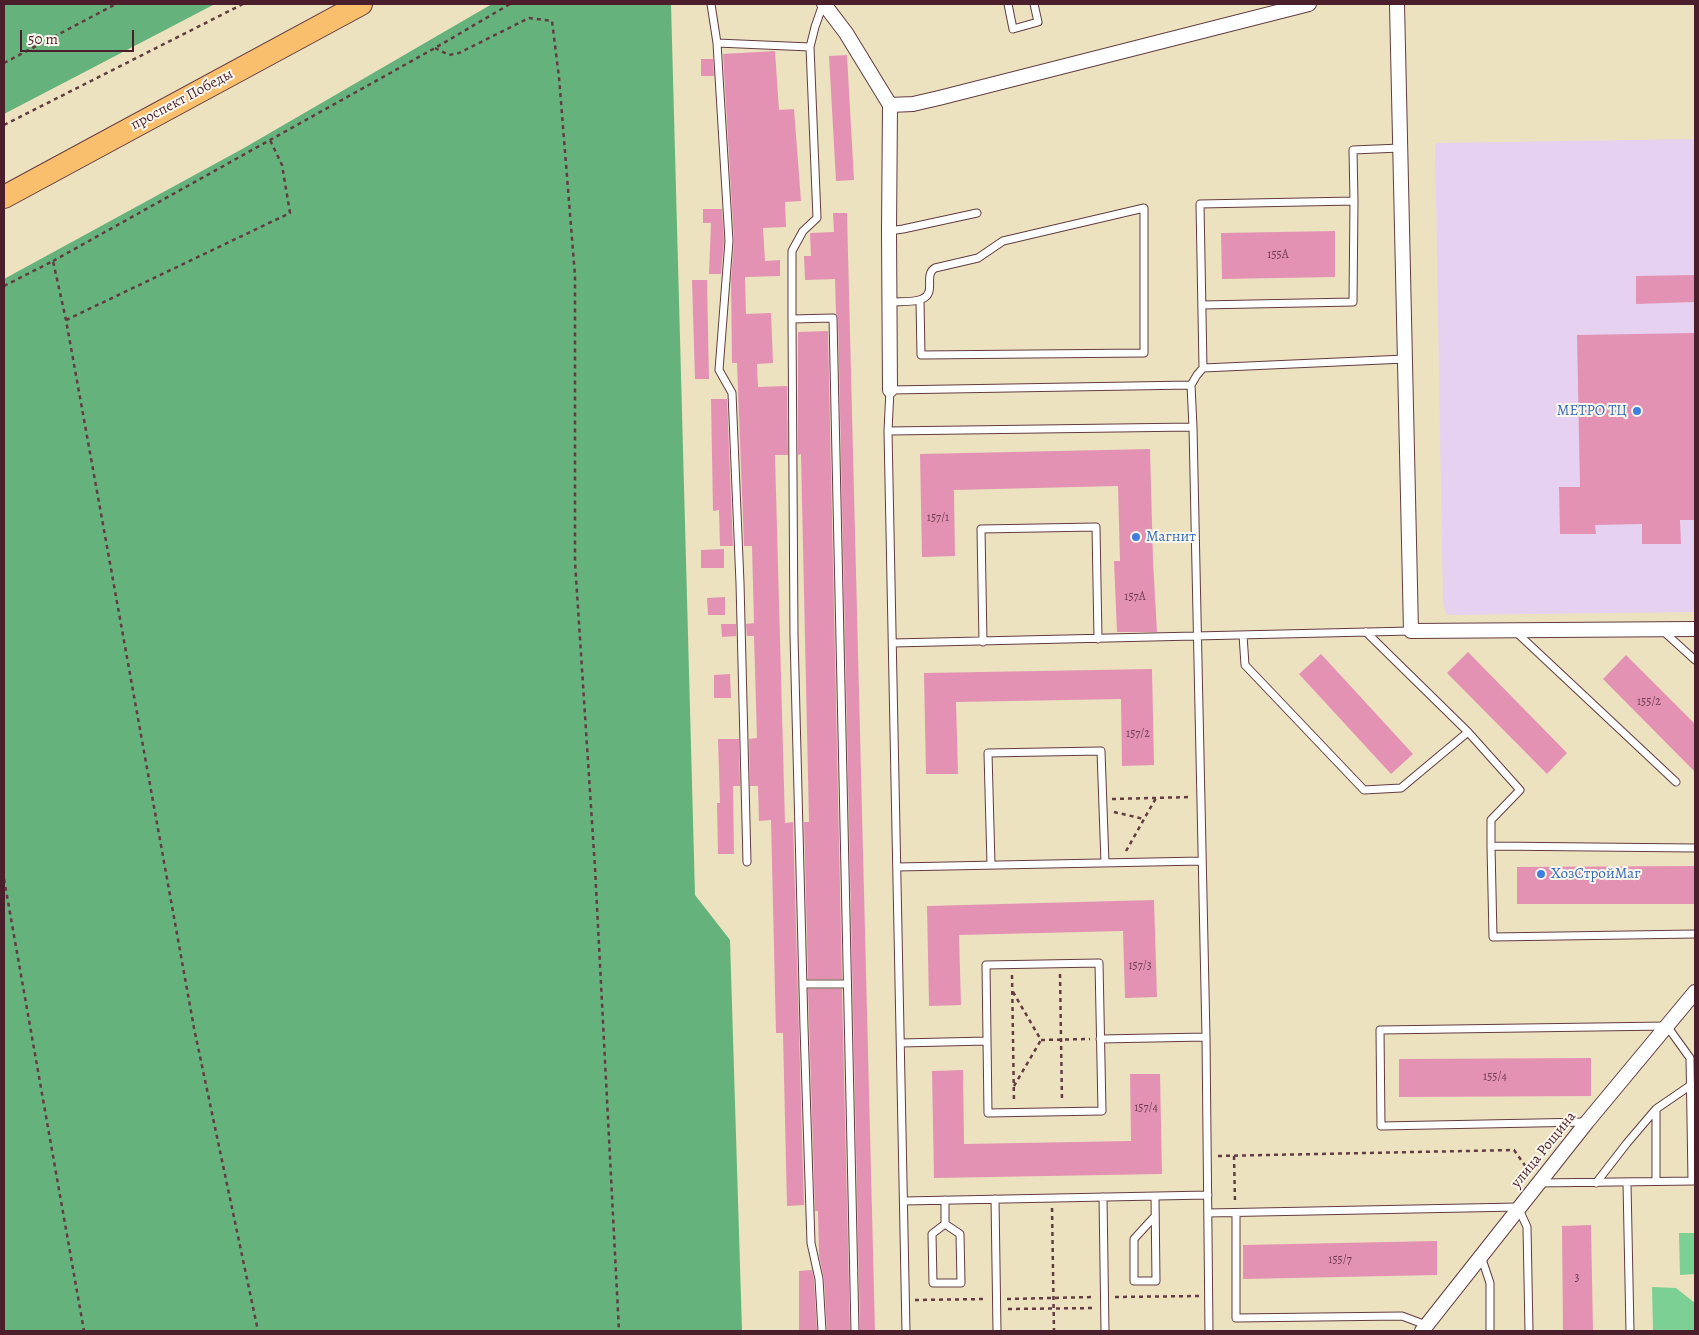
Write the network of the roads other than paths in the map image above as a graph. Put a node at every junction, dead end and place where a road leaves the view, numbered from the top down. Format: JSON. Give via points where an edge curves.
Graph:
{"nodes":[{"id":1,"x":361,"y":4,"type":"edge"},
{"id":2,"x":711,"y":4,"type":"edge"},
{"id":3,"x":824,"y":4,"type":"edge"},
{"id":4,"x":1008,"y":4,"type":"edge"},
{"id":5,"x":1034,"y":4,"type":"edge"},
{"id":6,"x":1309,"y":4,"type":"edge"},
{"id":7,"x":1397,"y":4,"type":"edge"},
{"id":8,"x":717,"y":44,"type":"junction"},
{"id":9,"x":810,"y":46,"type":"junction"},
{"id":10,"x":890,"y":106,"type":"junction"},
{"id":11,"x":1400,"y":148,"type":"junction"},
{"id":12,"x":4,"y":197,"type":"edge"},
{"id":13,"x":1354,"y":201,"type":"junction"},
{"id":14,"x":977,"y":212,"type":"dead end"},
{"id":15,"x":889,"y":231,"type":"junction"},
{"id":16,"x":920,"y":300,"type":"junction"},
{"id":17,"x":890,"y":302,"type":"junction"},
{"id":18,"x":1202,"y":305,"type":"junction"},
{"id":19,"x":792,"y":319,"type":"junction"},
{"id":20,"x":1405,"y":359,"type":"junction"},
{"id":21,"x":1203,"y":368,"type":"junction"},
{"id":22,"x":1191,"y":385,"type":"junction"},
{"id":23,"x":890,"y":390,"type":"junction"},
{"id":24,"x":1193,"y":428,"type":"junction"},
{"id":25,"x":888,"y":431,"type":"junction"},
{"id":26,"x":1661,"y":629,"type":"junction"},
{"id":27,"x":1695,"y":629,"type":"edge"},
{"id":28,"x":1514,"y":630,"type":"junction"},
{"id":29,"x":1411,"y":631,"type":"junction"},
{"id":30,"x":1366,"y":632,"type":"junction"},
{"id":31,"x":1243,"y":635,"type":"junction"},
{"id":32,"x":1198,"y":636,"type":"junction"},
{"id":33,"x":1098,"y":639,"type":"junction"},
{"id":34,"x":983,"y":642,"type":"junction"},
{"id":35,"x":893,"y":643,"type":"junction"},
{"id":36,"x":1695,"y":660,"type":"edge"},
{"id":37,"x":1468,"y":732,"type":"junction"},
{"id":38,"x":1676,"y":782,"type":"dead end"},
{"id":39,"x":1491,"y":846,"type":"junction"},
{"id":40,"x":1695,"y":848,"type":"edge"},
{"id":41,"x":1202,"y":861,"type":"junction"},
{"id":42,"x":747,"y":862,"type":"dead end"},
{"id":43,"x":1105,"y":863,"type":"junction"},
{"id":44,"x":991,"y":865,"type":"junction"},
{"id":45,"x":897,"y":867,"type":"junction"},
{"id":46,"x":1695,"y":934,"type":"edge"},
{"id":47,"x":802,"y":984,"type":"junction"},
{"id":48,"x":846,"y":984,"type":"junction"},
{"id":49,"x":1695,"y":992,"type":"edge"},
{"id":50,"x":1667,"y":1026,"type":"junction"},
{"id":51,"x":1206,"y":1037,"type":"junction"},
{"id":52,"x":1100,"y":1039,"type":"junction"},
{"id":53,"x":987,"y":1041,"type":"junction"},
{"id":54,"x":901,"y":1043,"type":"junction"},
{"id":55,"x":1691,"y":1085,"type":"junction"},
{"id":56,"x":1656,"y":1109,"type":"junction"},
{"id":57,"x":1587,"y":1122,"type":"junction"},
{"id":58,"x":1656,"y":1181,"type":"junction"},
{"id":59,"x":1694,"y":1181,"type":"edge"},
{"id":60,"x":1627,"y":1182,"type":"junction"},
{"id":61,"x":1596,"y":1183,"type":"junction"},
{"id":62,"x":1538,"y":1184,"type":"junction"},
{"id":63,"x":1208,"y":1195,"type":"junction"},
{"id":64,"x":1102,"y":1197,"type":"junction"},
{"id":65,"x":1155,"y":1197,"type":"junction"},
{"id":66,"x":995,"y":1199,"type":"junction"},
{"id":67,"x":944,"y":1200,"type":"junction"},
{"id":68,"x":904,"y":1201,"type":"junction"},
{"id":69,"x":1518,"y":1208,"type":"junction"},
{"id":70,"x":1236,"y":1212,"type":"junction"},
{"id":71,"x":1208,"y":1213,"type":"junction"},
{"id":72,"x":1155,"y":1216,"type":"junction"},
{"id":73,"x":945,"y":1224,"type":"junction"},
{"id":74,"x":1481,"y":1255,"type":"junction"},
{"id":75,"x":1424,"y":1328,"type":"edge"},
{"id":76,"x":822,"y":1331,"type":"edge"},
{"id":77,"x":854,"y":1331,"type":"edge"},
{"id":78,"x":906,"y":1331,"type":"edge"},
{"id":79,"x":997,"y":1331,"type":"edge"},
{"id":80,"x":1105,"y":1331,"type":"edge"},
{"id":81,"x":1208,"y":1331,"type":"edge"},
{"id":82,"x":1490,"y":1331,"type":"edge"},
{"id":83,"x":1529,"y":1331,"type":"edge"},
{"id":84,"x":1630,"y":1331,"type":"edge"}],
"edges":[{"from":1,"to":12,"type":"main road","name":"проспект Победы"},
{"from":2,"to":8,"type":"lane"},
{"from":3,"to":9,"type":"lane"},
{"from":3,"to":10,"type":"street","via":[[846,33]]},
{"from":4,"to":5,"type":"lane","via":[[1013,29],[1038,22]]},
{"from":6,"to":10,"type":"street","via":[[940,98]]},
{"from":7,"to":11,"type":"street"},
{"from":8,"to":9,"type":"lane"},
{"from":8,"to":42,"type":"lane","via":[[729,241],[720,370],[732,393]]},
{"from":9,"to":19,"type":"lane","via":[[817,218],[803,231],[792,252]]},
{"from":10,"to":15,"type":"street"},
{"from":11,"to":13,"type":"lane","via":[[1353,150]]},
{"from":11,"to":20,"type":"street"},
{"from":13,"to":18,"type":"lane","via":[[1353,302]]},
{"from":13,"to":18,"type":"lane","via":[[1200,204]]},
{"from":14,"to":15,"type":"lane"},
{"from":15,"to":17,"type":"street"},
{"from":16,"to":16,"type":"lane","via":[[921,355],[1144,353],[1144,208],[1003,241],[978,258],[935,268],[929,274],[930,291]]},
{"from":16,"to":17,"type":"lane"},
{"from":17,"to":23,"type":"street"},
{"from":18,"to":21,"type":"lane"},
{"from":19,"to":47,"type":"lane","via":[[794,635]]},
{"from":19,"to":48,"type":"lane","via":[[833,318]]},
{"from":20,"to":21,"type":"lane"},
{"from":20,"to":29,"type":"street"},
{"from":21,"to":22,"type":"lane"},
{"from":22,"to":23,"type":"lane"},
{"from":22,"to":24,"type":"lane"},
{"from":23,"to":25,"type":"lane"},
{"from":24,"to":25,"type":"lane"},
{"from":24,"to":32,"type":"lane"},
{"from":25,"to":35,"type":"lane"},
{"from":26,"to":27,"type":"street"},
{"from":26,"to":28,"type":"street"},
{"from":26,"to":36,"type":"lane"},
{"from":28,"to":29,"type":"street"},
{"from":28,"to":38,"type":"lane"},
{"from":29,"to":30,"type":"lane"},
{"from":30,"to":31,"type":"lane"},
{"from":30,"to":37,"type":"lane"},
{"from":31,"to":32,"type":"lane"},
{"from":31,"to":37,"type":"lane","via":[[1245,665],[1364,790],[1402,788]]},
{"from":32,"to":33,"type":"lane"},
{"from":32,"to":41,"type":"lane"},
{"from":33,"to":34,"type":"lane"},
{"from":33,"to":34,"type":"lane","via":[[1096,527],[981,529]]},
{"from":34,"to":35,"type":"lane"},
{"from":35,"to":45,"type":"lane"},
{"from":37,"to":39,"type":"lane","via":[[1520,790],[1491,820]]},
{"from":39,"to":40,"type":"lane"},
{"from":39,"to":46,"type":"lane","via":[[1493,937]]},
{"from":41,"to":43,"type":"lane"},
{"from":41,"to":51,"type":"lane"},
{"from":43,"to":44,"type":"lane"},
{"from":43,"to":44,"type":"lane","via":[[1101,751],[988,754]]},
{"from":44,"to":45,"type":"lane"},
{"from":45,"to":54,"type":"lane"},
{"from":47,"to":48,"type":"lane"},
{"from":47,"to":76,"type":"lane","via":[[811,1243],[819,1279]]},
{"from":48,"to":77,"type":"lane"},
{"from":49,"to":50,"type":"street","name":"улица Рощина"},
{"from":50,"to":55,"type":"lane","via":[[1690,1058]]},
{"from":50,"to":57,"type":"street","name":"улица Рощина"},
{"from":50,"to":57,"type":"lane","via":[[1380,1030],[1381,1126]]},
{"from":51,"to":52,"type":"lane"},
{"from":51,"to":63,"type":"lane"},
{"from":52,"to":53,"type":"lane","via":[[1102,1112],[988,1114]]},
{"from":52,"to":53,"type":"lane","via":[[1099,963],[986,965]]},
{"from":53,"to":54,"type":"lane"},
{"from":54,"to":68,"type":"lane"},
{"from":55,"to":56,"type":"lane"},
{"from":55,"to":59,"type":"lane"},
{"from":56,"to":58,"type":"lane"},
{"from":56,"to":61,"type":"lane"},
{"from":57,"to":62,"type":"street","name":"улица Рощина"},
{"from":58,"to":59,"type":"lane"},
{"from":58,"to":60,"type":"lane"},
{"from":60,"to":61,"type":"lane"},
{"from":60,"to":84,"type":"lane"},
{"from":61,"to":62,"type":"lane"},
{"from":62,"to":69,"type":"street","name":"улица Рощина"},
{"from":63,"to":65,"type":"lane"},
{"from":63,"to":71,"type":"lane"},
{"from":64,"to":65,"type":"lane"},
{"from":64,"to":66,"type":"lane"},
{"from":64,"to":80,"type":"lane"},
{"from":65,"to":72,"type":"lane"},
{"from":66,"to":67,"type":"lane"},
{"from":66,"to":79,"type":"lane"},
{"from":67,"to":68,"type":"lane"},
{"from":67,"to":73,"type":"lane"},
{"from":68,"to":78,"type":"lane"},
{"from":69,"to":70,"type":"lane"},
{"from":69,"to":74,"type":"street","name":"улица Рощина"},
{"from":69,"to":83,"type":"lane","via":[[1527,1227]]},
{"from":70,"to":71,"type":"lane"},
{"from":70,"to":75,"type":"lane","via":[[1236,1318],[1402,1316]]},
{"from":71,"to":81,"type":"lane"},
{"from":72,"to":72,"type":"lane","via":[[1134,1239],[1134,1281],[1156,1281]]},
{"from":73,"to":73,"type":"lane","via":[[932,1234],[933,1283],[961,1283],[960,1234]]},
{"from":74,"to":75,"type":"street","name":"улица Рощина"},
{"from":74,"to":82,"type":"lane","via":[[1490,1284]]}]}
